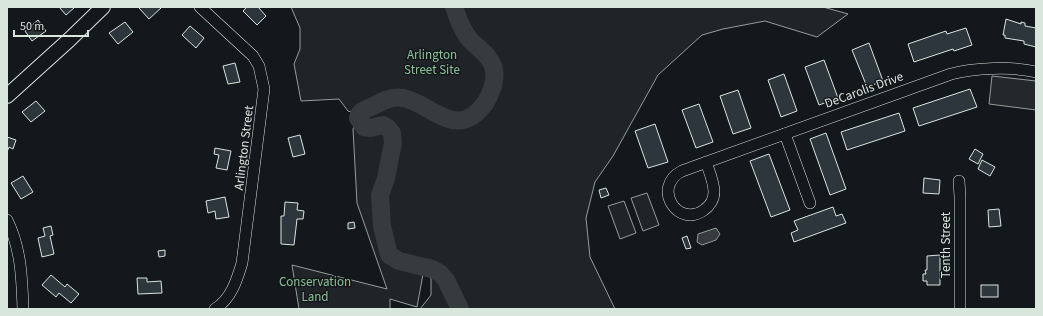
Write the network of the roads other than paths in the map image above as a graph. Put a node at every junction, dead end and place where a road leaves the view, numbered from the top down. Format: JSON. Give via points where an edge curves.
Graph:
{"nodes":[{"id":1,"x":102,"y":7,"type":"edge"},
{"id":2,"x":200,"y":7,"type":"edge"},
{"id":3,"x":1036,"y":72,"type":"edge"},
{"id":4,"x":7,"y":96,"type":"edge"},
{"id":5,"x":785,"y":134,"type":"junction"},
{"id":6,"x":706,"y":162,"type":"junction"},
{"id":7,"x":959,"y":181,"type":"dead end"},
{"id":8,"x":810,"y":203,"type":"dead end"},
{"id":9,"x":7,"y":220,"type":"edge"},
{"id":10,"x":23,"y":309,"type":"edge"},
{"id":11,"x":215,"y":309,"type":"edge"},
{"id":12,"x":960,"y":309,"type":"edge"}],
"edges":[{"from":1,"to":4,"type":"main road"},
{"from":2,"to":11,"type":"street","name":"Arlington Street","via":[[253,56],[259,66],[264,89],[242,263],[227,299]]},
{"from":3,"to":5,"type":"street","name":"DeCarolis Drive","via":[[958,72]]},
{"from":5,"to":6,"type":"street","name":"DeCarolis Drive"},
{"from":5,"to":8,"type":"street"},
{"from":6,"to":6,"type":"street","name":"DeCarolis Drive","via":[[714,188],[712,202],[697,214],[681,213],[672,205],[669,198],[668,189],[671,181],[678,172]]},
{"from":7,"to":12,"type":"street","name":"Tenth Street"},
{"from":9,"to":10,"type":"street","via":[[16,241],[19,257]]}]}
